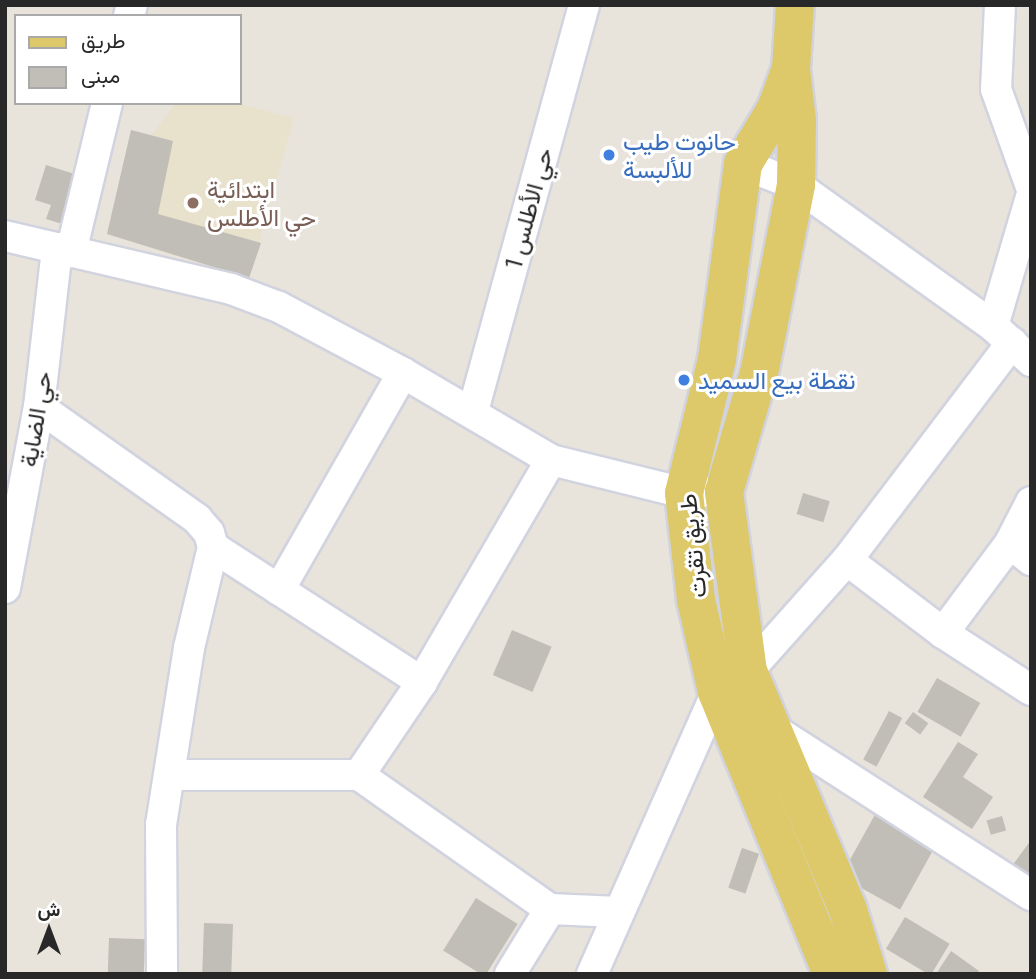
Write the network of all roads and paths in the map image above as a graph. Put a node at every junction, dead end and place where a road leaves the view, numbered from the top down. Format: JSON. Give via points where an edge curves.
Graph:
{"nodes":[{"id":1,"x":584,"y":5,"type":"edge"},
{"id":2,"x":795,"y":5,"type":"edge"},
{"id":3,"x":1000,"y":5,"type":"edge"},
{"id":4,"x":791,"y":69,"type":"junction"},
{"id":5,"x":106,"y":105,"type":"edge"},
{"id":6,"x":743,"y":164,"type":"junction"},
{"id":7,"x":796,"y":185,"type":"junction"},
{"id":8,"x":1031,"y":187,"type":"edge"},
{"id":9,"x":1031,"y":197,"type":"edge"},
{"id":10,"x":5,"y":236,"type":"edge"},
{"id":11,"x":64,"y":250,"type":"junction"},
{"id":12,"x":1012,"y":343,"type":"edge"},
{"id":13,"x":404,"y":373,"type":"junction"},
{"id":14,"x":39,"y":407,"type":"junction"},
{"id":15,"x":472,"y":411,"type":"junction"},
{"id":16,"x":551,"y":460,"type":"junction"},
{"id":17,"x":724,"y":492,"type":"junction"},
{"id":18,"x":684,"y":493,"type":"junction"},
{"id":19,"x":1031,"y":502,"type":"edge"},
{"id":20,"x":213,"y":547,"type":"junction"},
{"id":21,"x":1020,"y":552,"type":"edge"},
{"id":22,"x":847,"y":560,"type":"junction"},
{"id":23,"x":5,"y":588,"type":"edge"},
{"id":24,"x":279,"y":590,"type":"junction"},
{"id":25,"x":943,"y":633,"type":"junction"},
{"id":26,"x":748,"y":671,"type":"junction"},
{"id":27,"x":422,"y":682,"type":"junction"},
{"id":28,"x":1031,"y":690,"type":"edge"},
{"id":29,"x":717,"y":692,"type":"junction"},
{"id":30,"x":773,"y":729,"type":"junction"},
{"id":31,"x":169,"y":775,"type":"junction"},
{"id":32,"x":359,"y":775,"type":"junction"},
{"id":33,"x":1031,"y":895,"type":"edge"},
{"id":34,"x":550,"y":909,"type":"junction"},
{"id":35,"x":618,"y":912,"type":"junction"},
{"id":36,"x":163,"y":974,"type":"edge"},
{"id":37,"x":510,"y":974,"type":"edge"},
{"id":38,"x":593,"y":974,"type":"edge"},
{"id":39,"x":832,"y":974,"type":"edge"},
{"id":40,"x":868,"y":974,"type":"edge"}],
"edges":[{"from":1,"to":15,"type":"street","name":"حي الأطلس 1"},
{"from":2,"to":4,"type":"main road","name":"طريق تقرت"},
{"from":3,"to":8,"type":"street","via":[[996,89]]},
{"from":4,"to":6,"type":"main road","name":"طريق تقرت","via":[[776,108]]},
{"from":4,"to":7,"type":"main road","name":"طريق تقرت","via":[[797,121]]},
{"from":5,"to":11,"type":"street"},
{"from":6,"to":7,"type":"street"},
{"from":6,"to":18,"type":"main road","name":"طريق تقرت","via":[[717,359]]},
{"from":7,"to":12,"type":"street"},
{"from":7,"to":17,"type":"main road","name":"طريق تقرت","via":[[759,373]]},
{"from":9,"to":12,"type":"street"},
{"from":10,"to":11,"type":"street"},
{"from":11,"to":13,"type":"street","via":[[231,289],[279,307]]},
{"from":11,"to":14,"type":"street","name":"حي الضاية"},
{"from":12,"to":22,"type":"street"},
{"from":13,"to":15,"type":"street"},
{"from":13,"to":24,"type":"street"},
{"from":14,"to":20,"type":"street","via":[[197,519]]},
{"from":14,"to":23,"type":"street","name":"حي الضاية"},
{"from":15,"to":16,"type":"street"},
{"from":16,"to":18,"type":"street"},
{"from":16,"to":27,"type":"street"},
{"from":17,"to":18,"type":"street"},
{"from":17,"to":26,"type":"main road","name":"طريق تقرت"},
{"from":18,"to":29,"type":"main road","name":"طريق تقرت","via":[[696,600]]},
{"from":19,"to":21,"type":"street"},
{"from":20,"to":24,"type":"street"},
{"from":20,"to":31,"type":"street","via":[[189,648]]},
{"from":21,"to":25,"type":"street"},
{"from":22,"to":25,"type":"street"},
{"from":22,"to":26,"type":"street"},
{"from":24,"to":27,"type":"street"},
{"from":25,"to":28,"type":"street"},
{"from":26,"to":29,"type":"street"},
{"from":26,"to":30,"type":"main road","name":"طريق تقرت"},
{"from":27,"to":32,"type":"street"},
{"from":29,"to":35,"type":"street"},
{"from":29,"to":39,"type":"main road","name":"طريق تقرت"},
{"from":30,"to":33,"type":"street"},
{"from":30,"to":40,"type":"main road","name":"طريق تقرت","via":[[848,910]]},
{"from":31,"to":32,"type":"street"},
{"from":31,"to":36,"type":"street","via":[[161,824]]},
{"from":32,"to":34,"type":"street"},
{"from":34,"to":35,"type":"street"},
{"from":34,"to":37,"type":"street"},
{"from":35,"to":38,"type":"street"}]}
